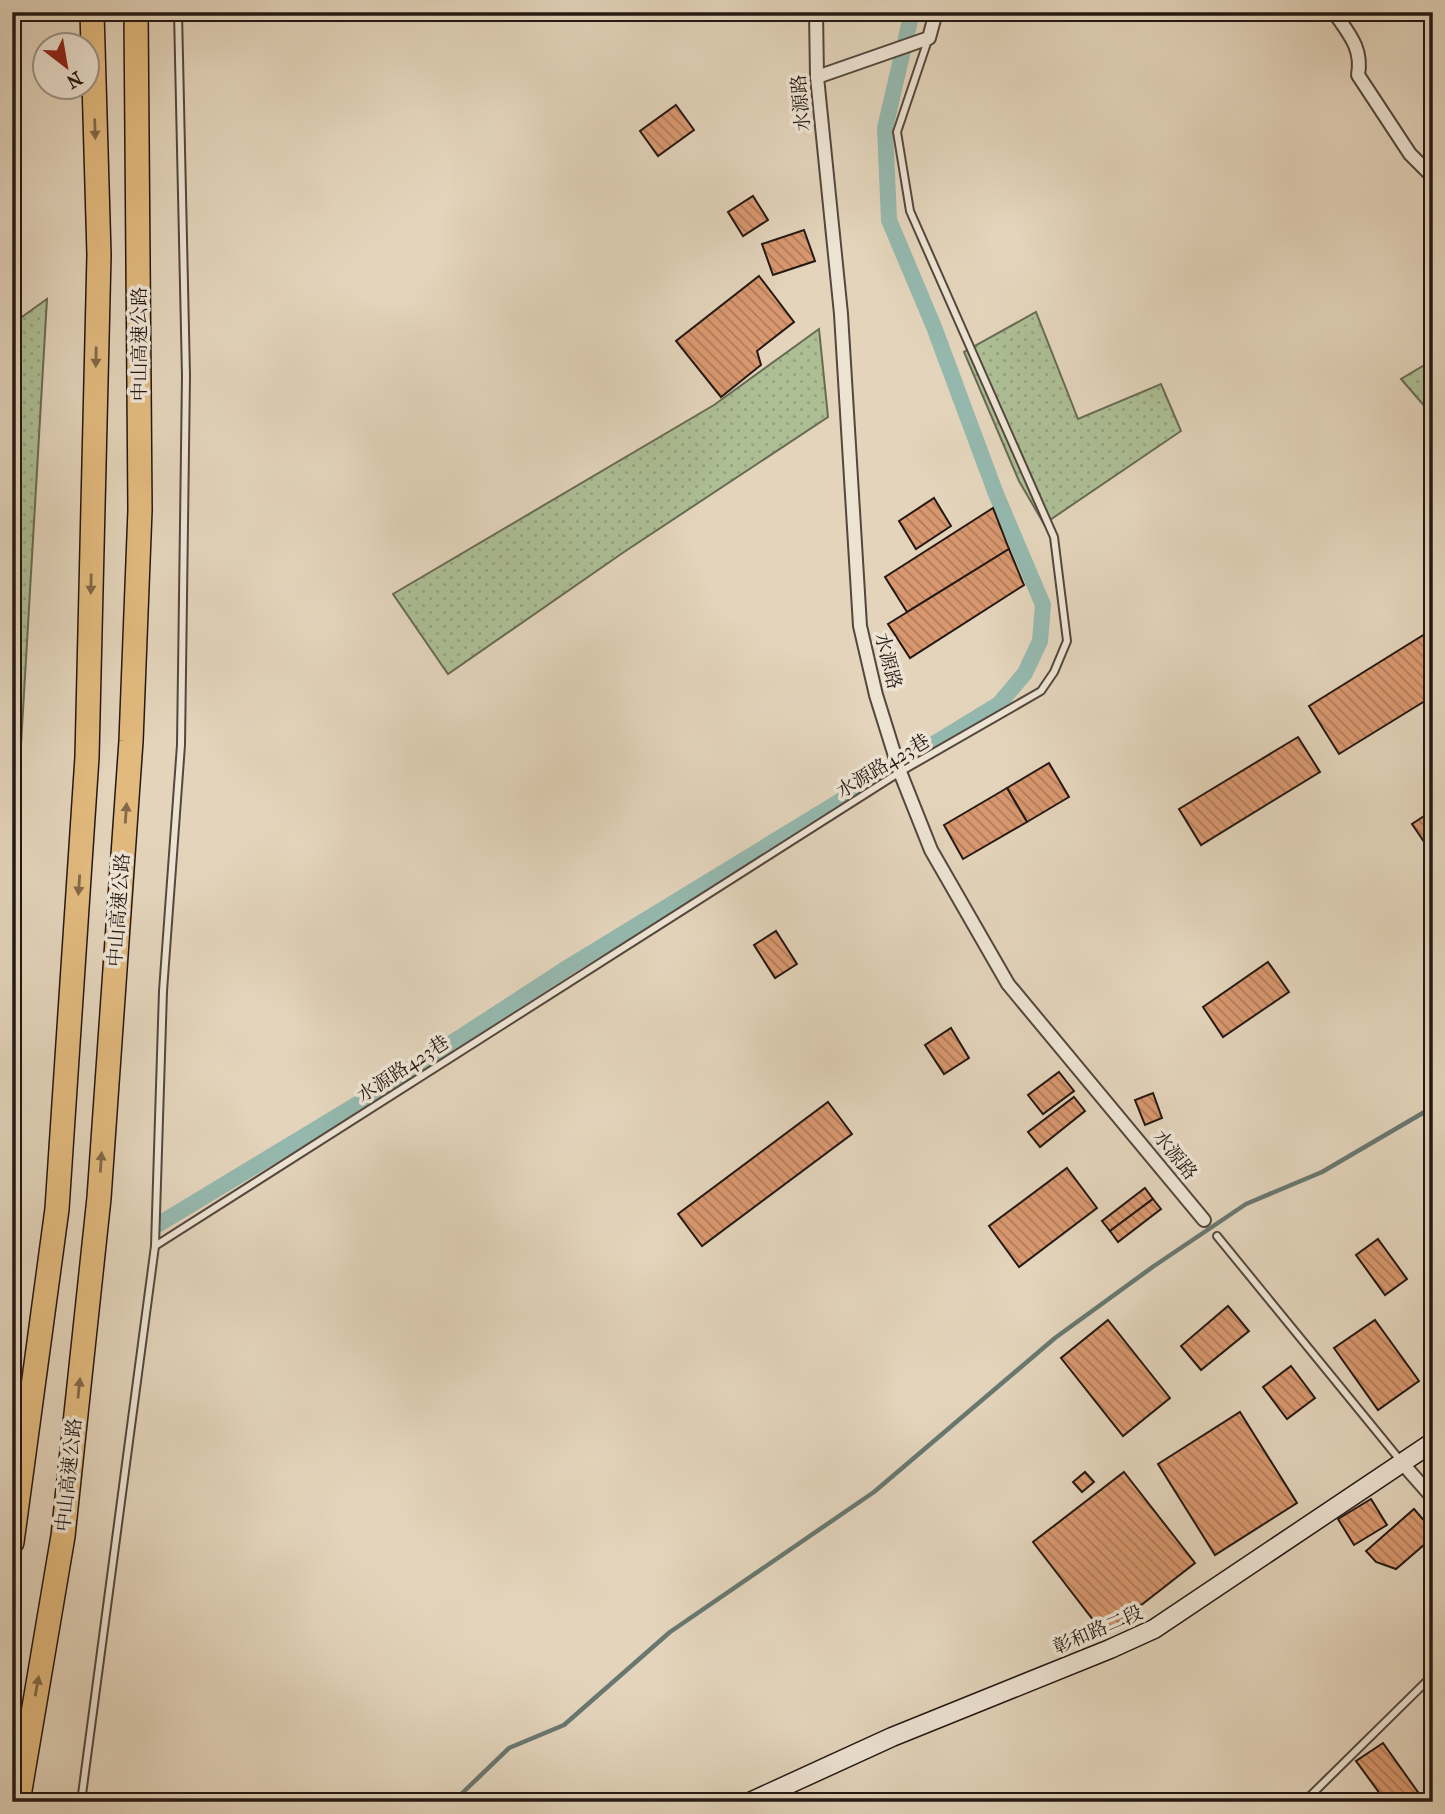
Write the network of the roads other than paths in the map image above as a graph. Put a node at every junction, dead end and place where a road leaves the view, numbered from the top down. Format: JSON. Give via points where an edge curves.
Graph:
{"nodes":[{"id":1,"x":92,"y":12,"type":"edge"},
{"id":2,"x":136,"y":12,"type":"edge"},
{"id":3,"x":178,"y":12,"type":"edge"},
{"id":4,"x":816,"y":12,"type":"edge"},
{"id":5,"x":936,"y":12,"type":"edge"},
{"id":6,"x":1334,"y":12,"type":"edge"},
{"id":7,"x":929,"y":38,"type":"junction"},
{"id":8,"x":817,"y":77,"type":"junction"},
{"id":9,"x":1433,"y":177,"type":"edge"},
{"id":10,"x":900,"y":772,"type":"junction"},
{"id":11,"x":1204,"y":1220,"type":"dead end"},
{"id":12,"x":1217,"y":1236,"type":"dead end"},
{"id":13,"x":155,"y":1246,"type":"junction"},
{"id":14,"x":1433,"y":1442,"type":"edge"},
{"id":15,"x":1404,"y":1464,"type":"junction"},
{"id":16,"x":1433,"y":1498,"type":"edge"},
{"id":17,"x":12,"y":1542,"type":"edge"},
{"id":18,"x":1433,"y":1675,"type":"edge"},
{"id":19,"x":18,"y":1802,"type":"edge"},
{"id":20,"x":81,"y":1802,"type":"edge"},
{"id":21,"x":750,"y":1802,"type":"edge"},
{"id":22,"x":1304,"y":1802,"type":"edge"}],
"edges":[{"from":1,"to":17,"type":"highway","one_way":true,"via":[[99,255],[87,757],[57,1209]]},
{"from":19,"to":2,"type":"highway","name":"中山高速公路","one_way":true,"via":[[66,1509],[99,1198],[131,741],[140,510]]},
{"from":3,"to":13,"type":"lane","via":[[186,376],[181,745],[163,991]]},
{"from":4,"to":8,"type":"street","name":"水源路"},
{"from":5,"to":7,"type":"street"},
{"from":6,"to":9,"type":"street","via":[[1356,44],[1361,60],[1358,75],[1410,154]]},
{"from":7,"to":8,"type":"street"},
{"from":7,"to":10,"type":"lane","name":"水源路423巷","via":[[897,132],[910,211],[1055,537],[1067,641],[1041,691]]},
{"from":8,"to":10,"type":"street","name":"水源路","via":[[841,314],[860,626]]},
{"from":10,"to":11,"type":"street","name":"水源路","via":[[931,850],[1008,984]]},
{"from":10,"to":13,"type":"lane","name":"水源路423巷"},
{"from":12,"to":15,"type":"lane"},
{"from":13,"to":20,"type":"lane"},
{"from":14,"to":15,"type":"street","name":"彰和路二段"},
{"from":15,"to":16,"type":"street"},
{"from":15,"to":21,"type":"street","name":"彰和路二段","via":[[1154,1629],[892,1737]]},
{"from":18,"to":22,"type":"lane"}]}
